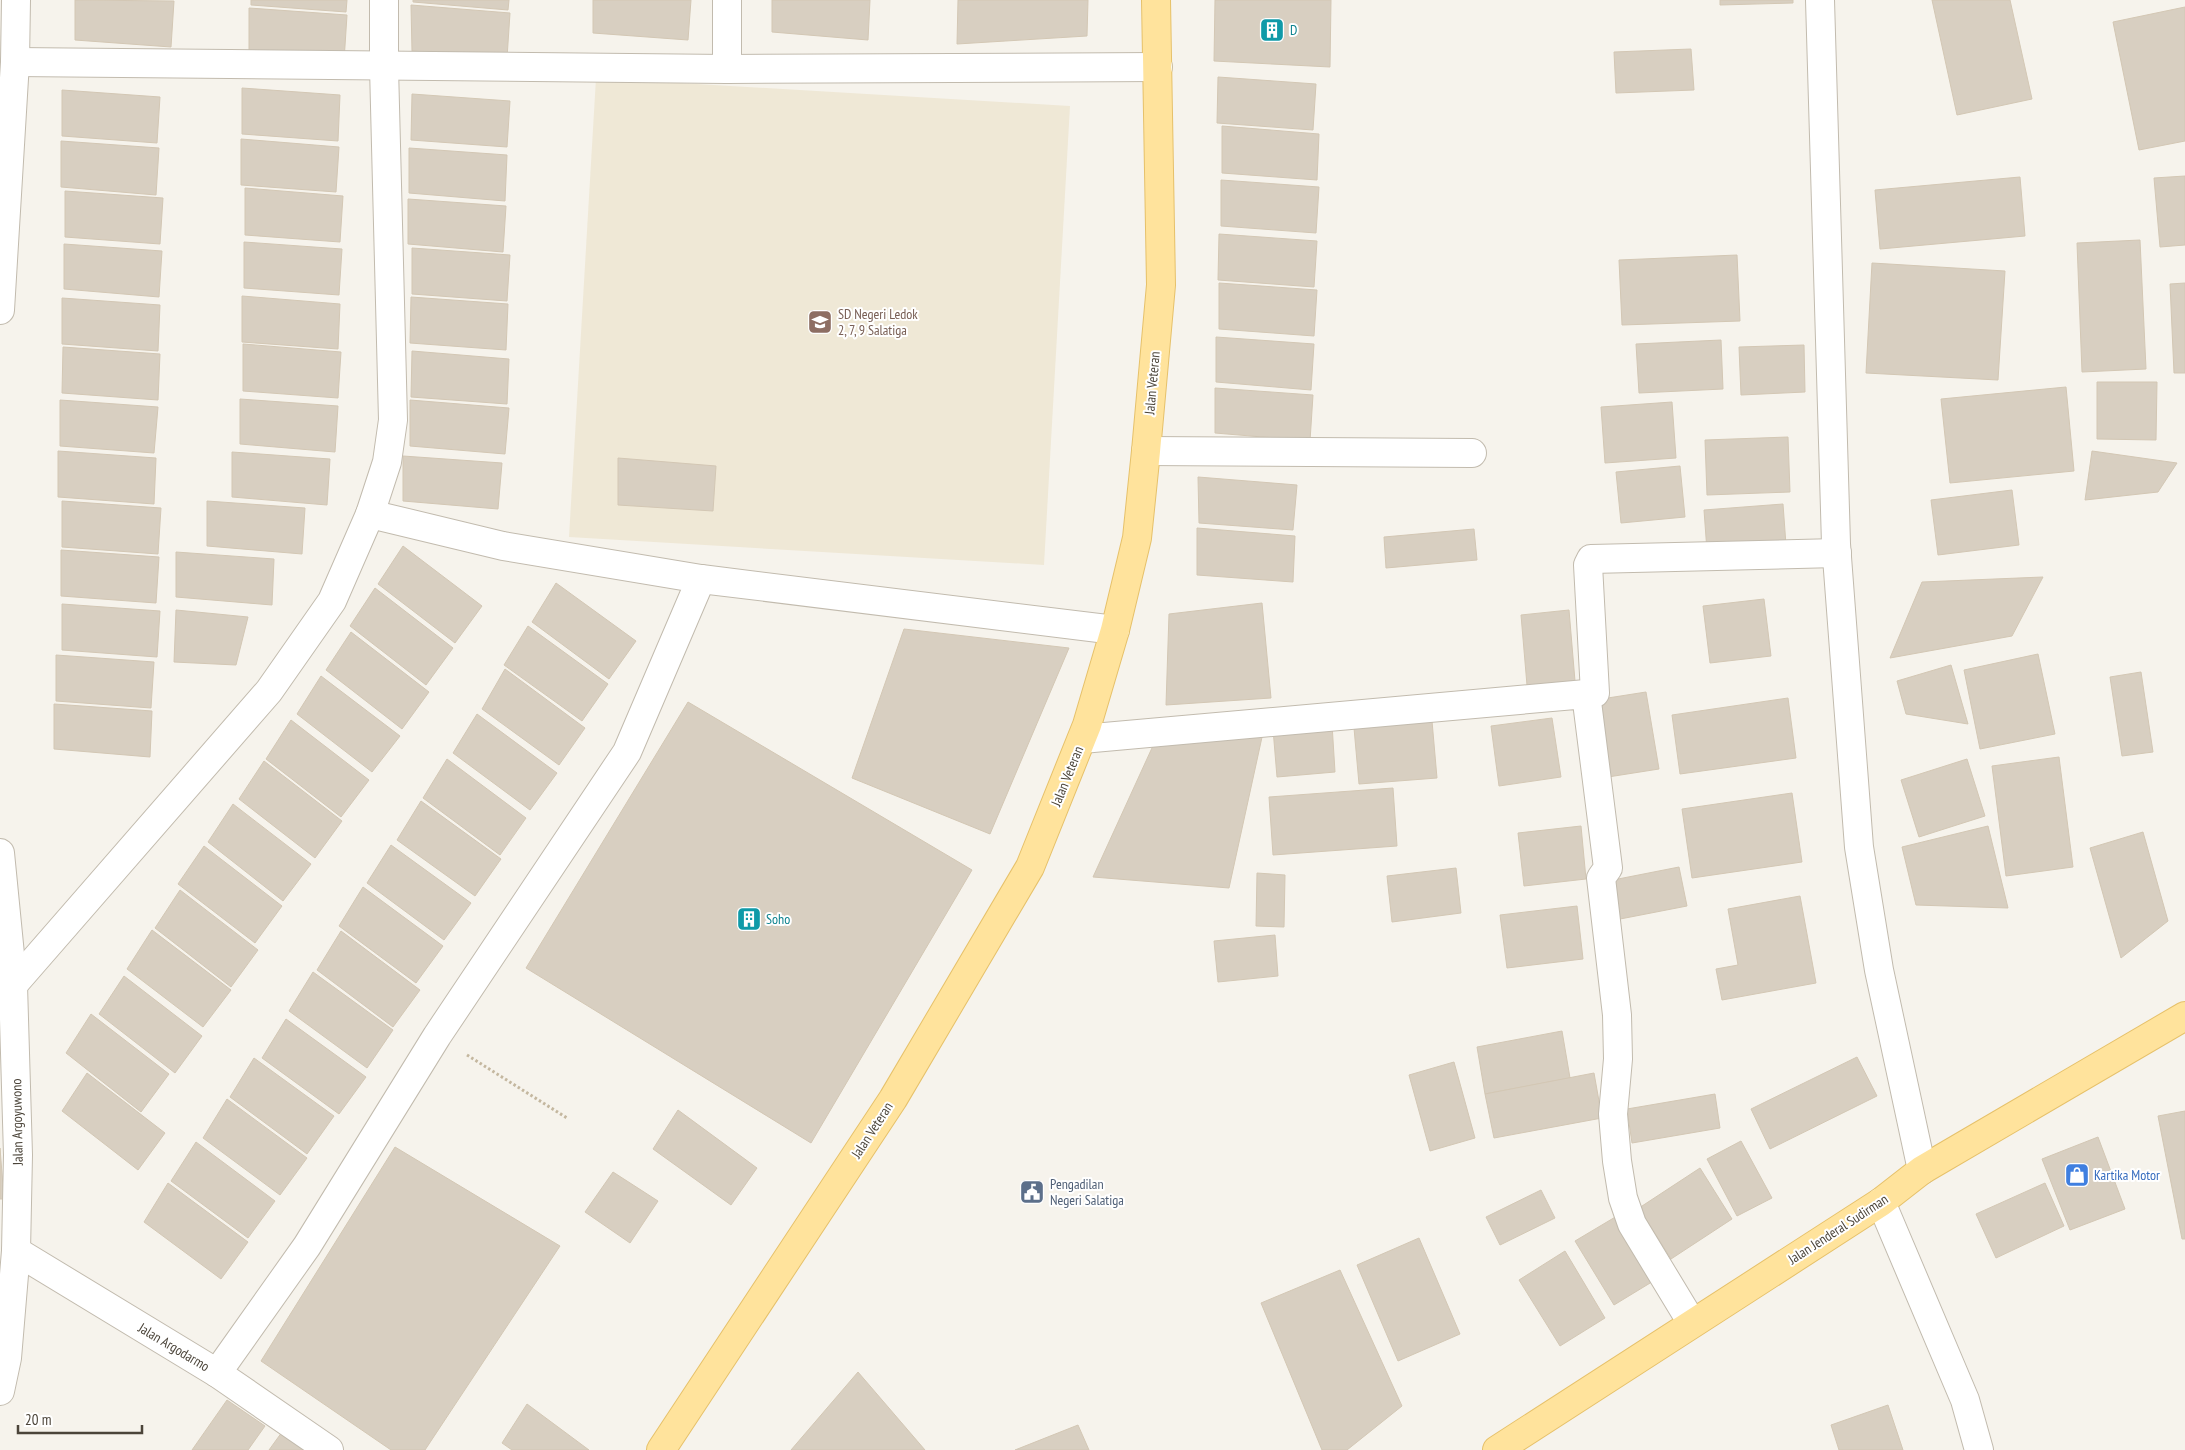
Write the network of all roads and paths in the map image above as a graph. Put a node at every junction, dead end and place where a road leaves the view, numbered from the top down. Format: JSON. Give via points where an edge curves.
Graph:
{"nodes":[{"id":1,"x":16,"y":0,"type":"edge"},
{"id":2,"x":384,"y":0,"type":"edge"},
{"id":3,"x":728,"y":0,"type":"edge"},
{"id":4,"x":1156,"y":0,"type":"edge"},
{"id":5,"x":1820,"y":0,"type":"edge"},
{"id":6,"x":15,"y":62,"type":"junction"},
{"id":7,"x":384,"y":67,"type":"junction"},
{"id":8,"x":1158,"y":67,"type":"junction"},
{"id":9,"x":727,"y":69,"type":"junction"},
{"id":10,"x":0,"y":310,"type":"edge"},
{"id":11,"x":1146,"y":451,"type":"junction"},
{"id":12,"x":1472,"y":453,"type":"dead end"},
{"id":13,"x":370,"y":514,"type":"junction"},
{"id":14,"x":1837,"y":553,"type":"junction"},
{"id":15,"x":701,"y":579,"type":"junction"},
{"id":16,"x":1115,"y":630,"type":"junction"},
{"id":17,"x":1586,"y":694,"type":"junction"},
{"id":18,"x":1082,"y":739,"type":"junction"},
{"id":19,"x":0,"y":853,"type":"edge"},
{"id":20,"x":13,"y":985,"type":"junction"},
{"id":21,"x":2185,"y":1016,"type":"edge"},
{"id":22,"x":437,"y":1036,"type":"junction"},
{"id":23,"x":567,"y":1118,"type":"dead end"},
{"id":24,"x":1922,"y":1170,"type":"junction"},
{"id":25,"x":1881,"y":1202,"type":"junction"},
{"id":26,"x":16,"y":1251,"type":"junction"},
{"id":27,"x":1692,"y":1323,"type":"junction"},
{"id":28,"x":3,"y":1357,"type":"edge"},
{"id":29,"x":217,"y":1372,"type":"junction"},
{"id":30,"x":0,"y":1391,"type":"edge"},
{"id":31,"x":329,"y":1450,"type":"edge"},
{"id":32,"x":661,"y":1450,"type":"edge"},
{"id":33,"x":1497,"y":1450,"type":"edge"},
{"id":34,"x":1978,"y":1450,"type":"edge"}],
"edges":[{"from":1,"to":6,"type":"street"},
{"from":2,"to":7,"type":"street"},
{"from":3,"to":9,"type":"street"},
{"from":4,"to":8,"type":"main road","name":"Jalan Veteran"},
{"from":5,"to":14,"type":"street"},
{"from":6,"to":7,"type":"street"},
{"from":6,"to":10,"type":"street"},
{"from":7,"to":9,"type":"street"},
{"from":7,"to":13,"type":"street","via":[[393,420],[387,462]]},
{"from":8,"to":9,"type":"street"},
{"from":8,"to":11,"type":"main road","name":"Jalan Veteran","via":[[1161,286]]},
{"from":11,"to":12,"type":"street"},
{"from":11,"to":16,"type":"main road","name":"Jalan Veteran","via":[[1137,538]]},
{"from":13,"to":15,"type":"street","via":[[503,546]]},
{"from":13,"to":20,"type":"street","via":[[332,601],[269,691]]},
{"from":14,"to":17,"type":"street","via":[[1591,559],[1588,565],[1595,693]]},
{"from":14,"to":24,"type":"street","via":[[1859,847],[1879,970]]},
{"from":15,"to":16,"type":"street"},
{"from":15,"to":22,"type":"street","via":[[628,752]]},
{"from":16,"to":18,"type":"main road","name":"Jalan Veteran"},
{"from":17,"to":18,"type":"street"},
{"from":17,"to":27,"type":"street","via":[[1608,868],[1601,878],[1617,1015],[1618,1059],[1613,1114],[1616,1161],[1632,1224]]},
{"from":18,"to":32,"type":"main road","name":"Jalan Veteran","via":[[1030,867],[893,1099]]},
{"from":19,"to":20,"type":"street","name":"Jalan Argoyuwono"},
{"from":20,"to":26,"type":"street","name":"Jalan Argoyuwono","via":[[18,1155]]},
{"from":21,"to":24,"type":"main road","name":"Jalan Jenderal Sudirman"},
{"from":22,"to":23,"type":"path"},
{"from":22,"to":29,"type":"street","via":[[307,1246]]},
{"from":24,"to":25,"type":"main road","name":"Jalan Jenderal Sudirman"},
{"from":25,"to":27,"type":"main road","name":"Jalan Jenderal Sudirman"},
{"from":25,"to":34,"type":"street","via":[[1965,1400]]},
{"from":26,"to":28,"type":"street","name":"Jalan Argoyuwono"},
{"from":26,"to":29,"type":"street","name":"Jalan Argodarmo"},
{"from":27,"to":33,"type":"main road","name":"Jalan Jenderal Sudirman"},
{"from":28,"to":30,"type":"street","name":"Jalan Argoyuwono"},
{"from":29,"to":31,"type":"street","name":"Jalan Argodarmo"}]}
